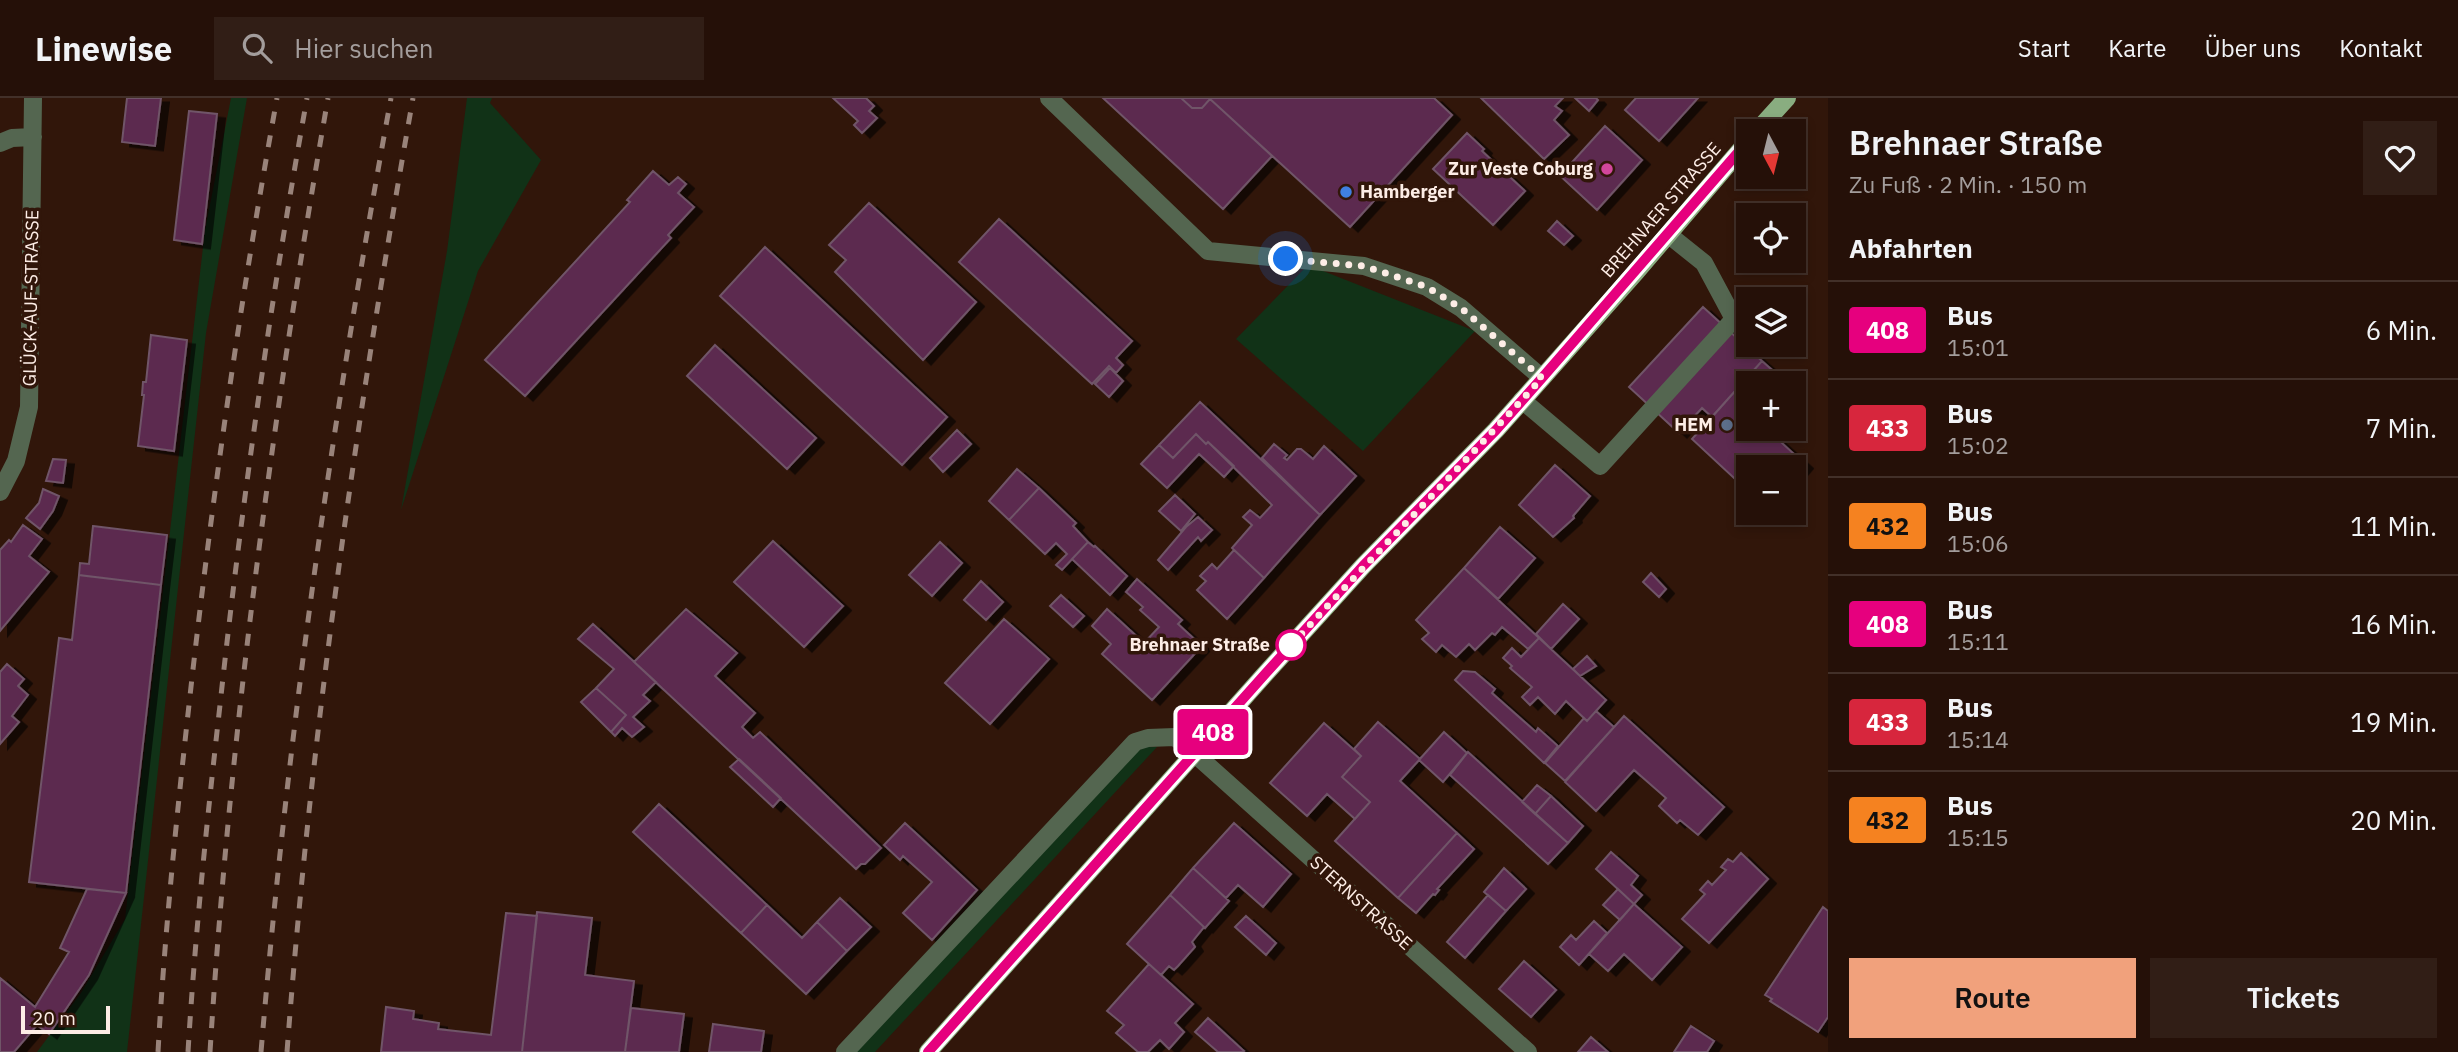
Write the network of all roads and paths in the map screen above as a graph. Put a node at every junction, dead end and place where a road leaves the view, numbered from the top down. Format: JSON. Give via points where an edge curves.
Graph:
{"nodes":[{"id":1,"x":33,"y":98,"type":"edge"},
{"id":2,"x":1049,"y":98,"type":"edge"},
{"id":3,"x":1787,"y":98,"type":"edge"},
{"id":4,"x":1768,"y":119,"type":"edge"},
{"id":5,"x":33,"y":137,"type":"junction"},
{"id":6,"x":0,"y":143,"type":"edge"},
{"id":7,"x":1736,"y":155,"type":"edge"},
{"id":8,"x":1669,"y":234,"type":"junction"},
{"id":9,"x":1542,"y":378,"type":"junction"},
{"id":10,"x":1522,"y":400,"type":"junction"},
{"id":11,"x":0,"y":492,"type":"edge"},
{"id":12,"x":1195,"y":754,"type":"junction"},
{"id":13,"x":845,"y":1052,"type":"edge"},
{"id":14,"x":928,"y":1052,"type":"edge"},
{"id":15,"x":1528,"y":1052,"type":"edge"}],
"edges":[{"from":1,"to":5,"type":"street","name":"GLÜCK-AUF-STRASSE"},
{"from":2,"to":9,"type":"street","via":[[1208,251],[1364,266],[1427,287],[1461,308]]},
{"from":3,"to":4,"type":"main road"},
{"from":5,"to":6,"type":"street"},
{"from":5,"to":11,"type":"street","name":"GLÜCK-AUF-STRASSE","via":[[29,407],[16,461]]},
{"from":7,"to":8,"type":"main road","name":"BREHNAER STRASSE"},
{"from":8,"to":9,"type":"main road","name":"BREHNAER STRASSE"},
{"from":8,"to":10,"type":"street","via":[[1704,263],[1734,319],[1600,466]]},
{"from":9,"to":10,"type":"main road","name":"BREHNAER STRASSE"},
{"from":10,"to":12,"type":"main road","name":"BREHNAER STRASSE","via":[[1363,566]]},
{"from":12,"to":13,"type":"street","name":"STERNSTRASSE","via":[[1175,737],[1135,742]]},
{"from":12,"to":14,"type":"main road","name":"BREHNAER STRASSE"},
{"from":12,"to":15,"type":"street","name":"STERNSTRASSE"}]}
